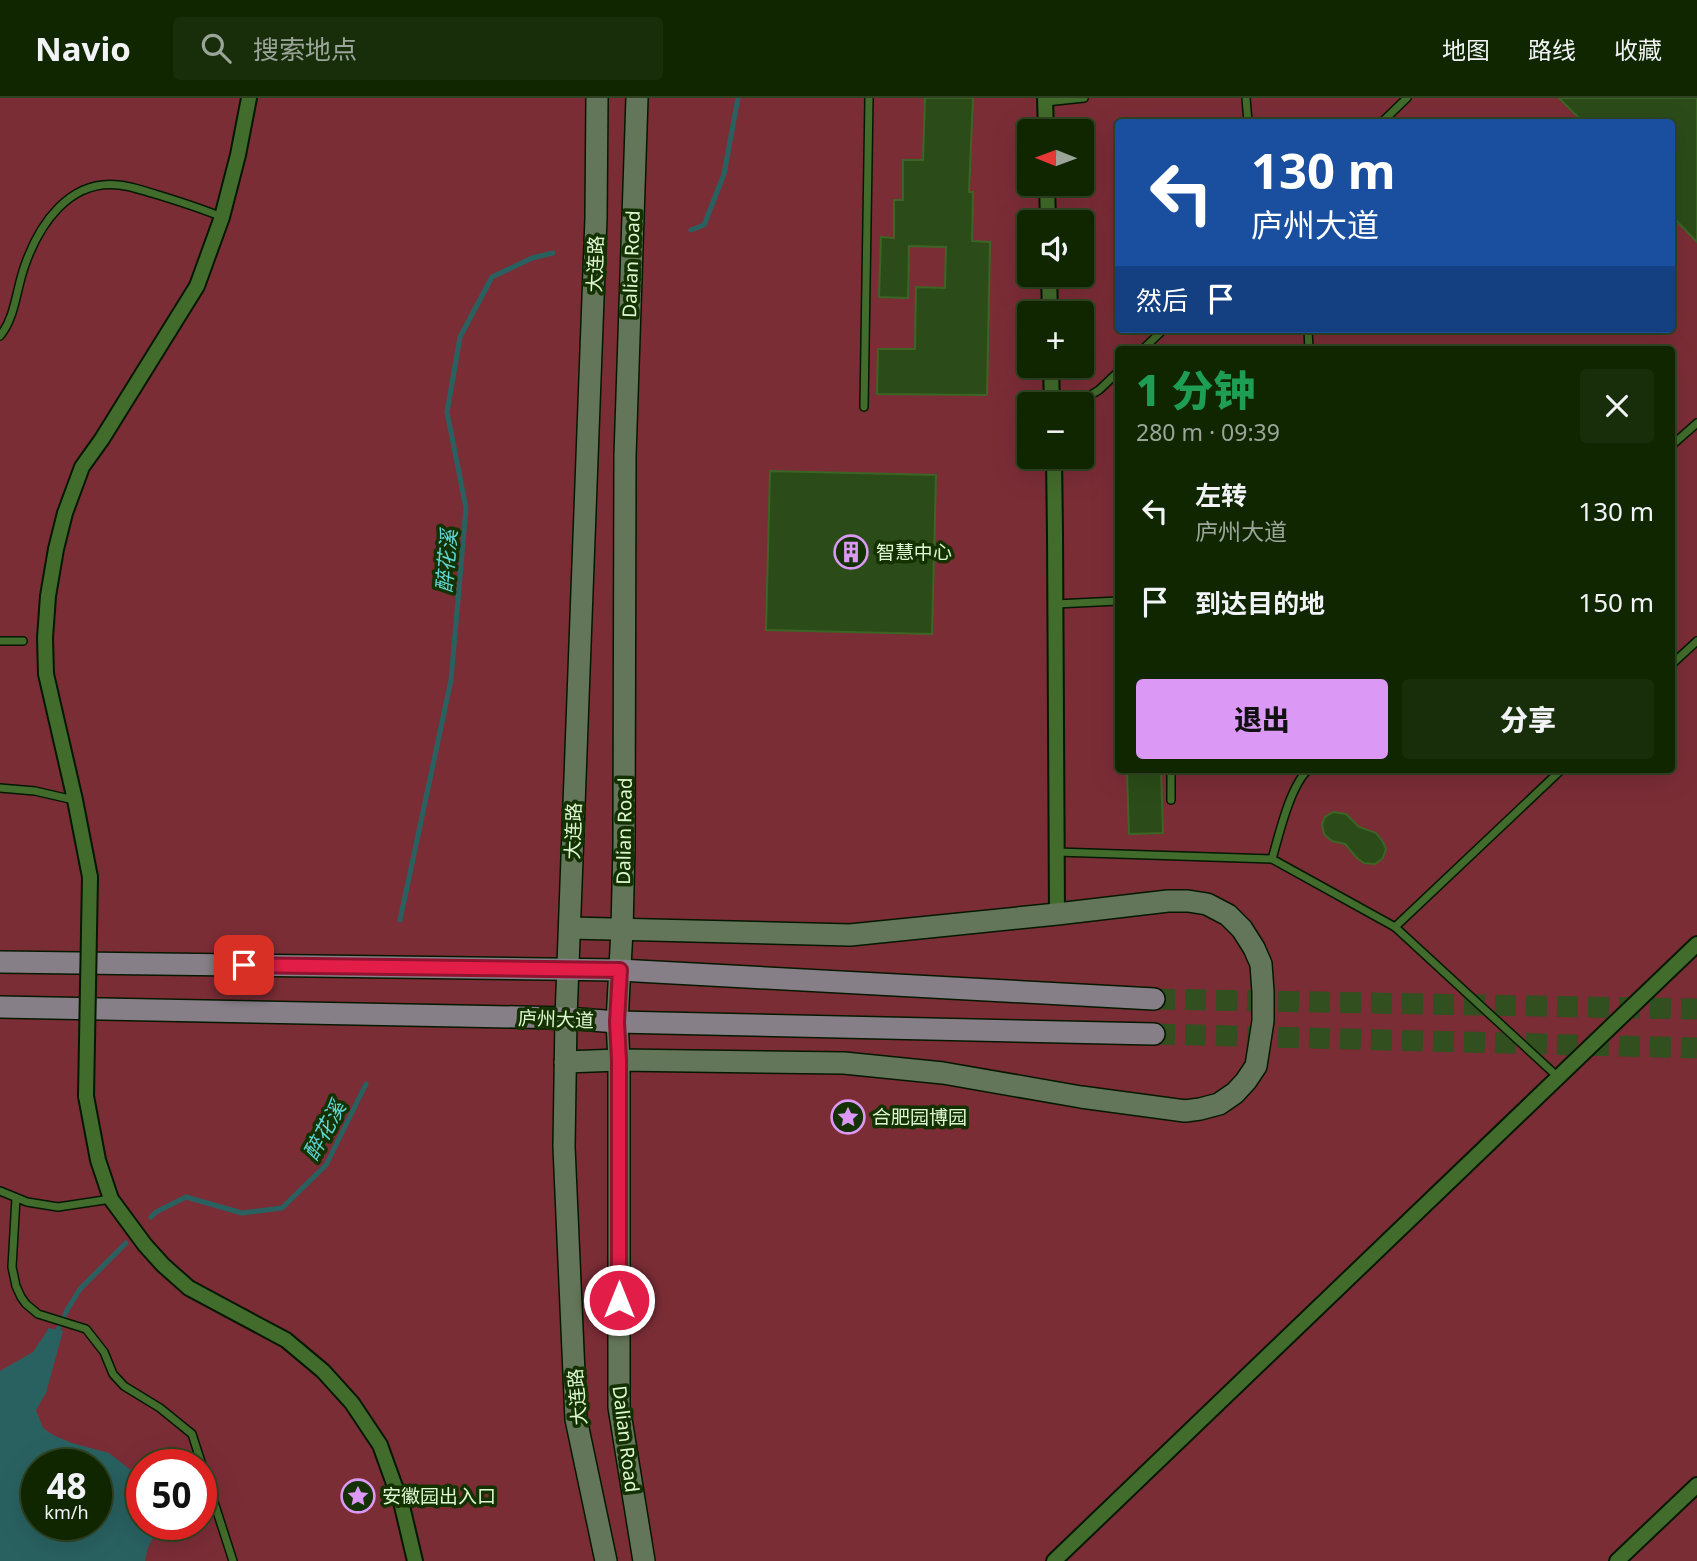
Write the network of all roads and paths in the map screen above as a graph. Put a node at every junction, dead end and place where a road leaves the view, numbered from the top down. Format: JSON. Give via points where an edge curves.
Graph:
{"nodes":[{"id":1,"x":249,"y":98,"type":"edge"},
{"id":2,"x":597,"y":98,"type":"edge"},
{"id":3,"x":637,"y":98,"type":"edge"},
{"id":4,"x":869,"y":98,"type":"edge"},
{"id":5,"x":1084,"y":98,"type":"edge"},
{"id":6,"x":1246,"y":98,"type":"edge"},
{"id":7,"x":1407,"y":98,"type":"edge"},
{"id":8,"x":1045,"y":100,"type":"edge"},
{"id":9,"x":1046,"y":119,"type":"edge"},
{"id":10,"x":1248,"y":119,"type":"edge"},
{"id":11,"x":1384,"y":119,"type":"edge"},
{"id":12,"x":222,"y":217,"type":"junction"},
{"id":13,"x":1160,"y":333,"type":"edge"},
{"id":14,"x":0,"y":336,"type":"edge"},
{"id":15,"x":1146,"y":346,"type":"edge"},
{"id":16,"x":1115,"y":375,"type":"edge"},
{"id":17,"x":1094,"y":393,"type":"edge"},
{"id":18,"x":864,"y":407,"type":"dead end"},
{"id":19,"x":1697,"y":423,"type":"edge"},
{"id":20,"x":1675,"y":442,"type":"edge"},
{"id":21,"x":1054,"y":469,"type":"edge"},
{"id":22,"x":1115,"y":601,"type":"edge"},
{"id":23,"x":1056,"y":604,"type":"junction"},
{"id":24,"x":0,"y":641,"type":"edge"},
{"id":25,"x":23,"y":641,"type":"dead end"},
{"id":26,"x":1697,"y":641,"type":"edge"},
{"id":27,"x":1675,"y":661,"type":"edge"},
{"id":28,"x":1171,"y":773,"type":"edge"},
{"id":29,"x":1304,"y":773,"type":"edge"},
{"id":30,"x":1558,"y":773,"type":"edge"},
{"id":31,"x":0,"y":788,"type":"edge"},
{"id":32,"x":75,"y":800,"type":"junction"},
{"id":33,"x":1171,"y":800,"type":"dead end"},
{"id":34,"x":1057,"y":852,"type":"junction"},
{"id":35,"x":1272,"y":859,"type":"junction"},
{"id":36,"x":1057,"y":914,"type":"junction"},
{"id":37,"x":1395,"y":927,"type":"junction"},
{"id":38,"x":570,"y":928,"type":"junction"},
{"id":39,"x":622,"y":930,"type":"junction"},
{"id":40,"x":1697,"y":944,"type":"edge"},
{"id":41,"x":0,"y":962,"type":"edge"},
{"id":42,"x":569,"y":969,"type":"junction"},
{"id":43,"x":620,"y":970,"type":"junction"},
{"id":44,"x":1154,"y":999,"type":"tunnel mouth"},
{"id":45,"x":0,"y":1007,"type":"edge"},
{"id":46,"x":566,"y":1018,"type":"junction"},
{"id":47,"x":617,"y":1022,"type":"junction"},
{"id":48,"x":1154,"y":1034,"type":"tunnel mouth"},
{"id":49,"x":619,"y":1060,"type":"junction"},
{"id":50,"x":565,"y":1062,"type":"junction"},
{"id":51,"x":1558,"y":1077,"type":"junction"},
{"id":52,"x":0,"y":1191,"type":"edge"},
{"id":53,"x":16,"y":1198,"type":"junction"},
{"id":54,"x":111,"y":1199,"type":"junction"},
{"id":55,"x":1697,"y":1485,"type":"edge"},
{"id":56,"x":233,"y":1561,"type":"edge"},
{"id":57,"x":415,"y":1561,"type":"edge"},
{"id":58,"x":606,"y":1561,"type":"edge"},
{"id":59,"x":644,"y":1561,"type":"edge"},
{"id":60,"x":1054,"y":1561,"type":"edge"},
{"id":61,"x":1617,"y":1561,"type":"edge"}],
"edges":[{"from":1,"to":12,"type":"street"},
{"from":2,"to":38,"type":"main road","name":"大连路"},
{"from":3,"to":39,"type":"main road","name":"Dalian Road","via":[[625,456]]},
{"from":4,"to":18,"type":"lane"},
{"from":5,"to":8,"type":"lane"},
{"from":6,"to":10,"type":"lane"},
{"from":7,"to":11,"type":"lane"},
{"from":8,"to":9,"type":"street"},
{"from":12,"to":14,"type":"lane","via":[[118,185],[73,195],[58,206],[31,247],[12,315]]},
{"from":12,"to":32,"type":"street","via":[[197,286],[82,467],[65,513],[48,596],[46,674]]},
{"from":13,"to":15,"type":"lane"},
{"from":16,"to":17,"type":"lane"},
{"from":19,"to":20,"type":"lane"},
{"from":21,"to":23,"type":"street"},
{"from":22,"to":23,"type":"lane"},
{"from":23,"to":34,"type":"street"},
{"from":24,"to":25,"type":"lane"},
{"from":26,"to":27,"type":"lane"},
{"from":28,"to":33,"type":"lane"},
{"from":29,"to":35,"type":"lane","via":[[1285,813]]},
{"from":30,"to":37,"type":"lane"},
{"from":31,"to":32,"type":"lane"},
{"from":32,"to":54,"type":"street","bridge":true,"via":[[90,877],[86,1097]]},
{"from":34,"to":35,"type":"lane"},
{"from":34,"to":36,"type":"street"},
{"from":35,"to":37,"type":"lane"},
{"from":36,"to":39,"type":"main road","via":[[850,935]]},
{"from":36,"to":49,"type":"main road","via":[[1188,901],[1228,915],[1242,929],[1261,964],[1263,1021],[1256,1066],[1247,1081],[1219,1104],[1185,1111],[943,1073],[844,1063]]},
{"from":37,"to":51,"type":"lane"},
{"from":38,"to":39,"type":"main road"},
{"from":38,"to":42,"type":"main road","name":"大连路"},
{"from":39,"to":43,"type":"main road","name":"Dalian Road"},
{"from":40,"to":51,"type":"street"},
{"from":41,"to":42,"type":"main road"},
{"from":42,"to":43,"type":"main road"},
{"from":42,"to":46,"type":"main road","name":"大连路"},
{"from":43,"to":44,"type":"main road"},
{"from":43,"to":47,"type":"main road","name":"Dalian Road"},
{"from":45,"to":46,"type":"main road","name":"庐州大道"},
{"from":46,"to":47,"type":"main road","name":"庐州大道"},
{"from":46,"to":50,"type":"main road","name":"大连路"},
{"from":47,"to":48,"type":"main road","name":"庐州大道"},
{"from":47,"to":49,"type":"main road","name":"Dalian Road"},
{"from":49,"to":50,"type":"main road"},
{"from":49,"to":59,"type":"main road","name":"Dalian Road","via":[[619,1407]]},
{"from":50,"to":58,"type":"main road","name":"大连路","via":[[564,1147],[576,1419]]},
{"from":51,"to":60,"type":"street"},
{"from":52,"to":53,"type":"lane"},
{"from":53,"to":54,"type":"lane","via":[[58,1207]]},
{"from":53,"to":56,"type":"lane","via":[[12,1267],[26,1304],[38,1314],[86,1329],[124,1385],[192,1434]]},
{"from":54,"to":57,"type":"street","via":[[163,1265],[189,1287],[286,1340],[352,1403],[380,1445]]},
{"from":55,"to":61,"type":"street"}]}
